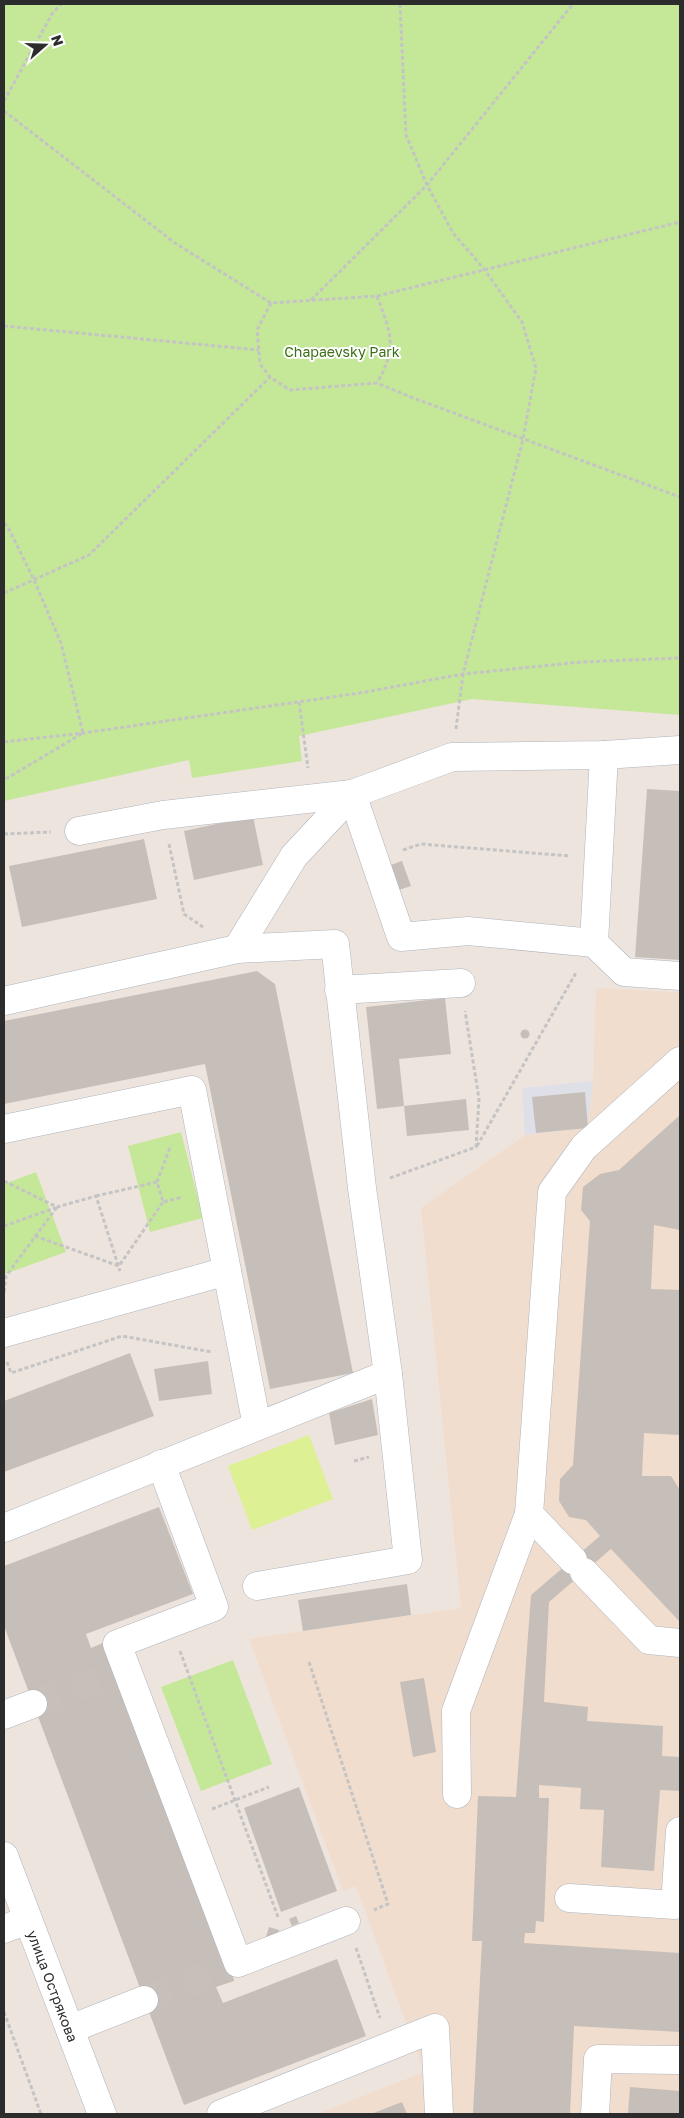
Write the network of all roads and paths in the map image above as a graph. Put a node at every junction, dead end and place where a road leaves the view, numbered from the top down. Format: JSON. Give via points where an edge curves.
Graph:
{"nodes":[{"id":1,"x":60,"y":4,"type":"edge"},
{"id":2,"x":400,"y":4,"type":"edge"},
{"id":3,"x":573,"y":4,"type":"edge"},
{"id":4,"x":4,"y":101,"type":"edge"},
{"id":5,"x":4,"y":111,"type":"edge"},
{"id":6,"x":427,"y":185,"type":"junction"},
{"id":7,"x":680,"y":222,"type":"edge"},
{"id":8,"x":484,"y":269,"type":"junction"},
{"id":9,"x":377,"y":296,"type":"junction"},
{"id":10,"x":310,"y":301,"type":"junction"},
{"id":11,"x":271,"y":303,"type":"junction"},
{"id":12,"x":4,"y":326,"type":"edge"},
{"id":13,"x":258,"y":350,"type":"junction"},
{"id":14,"x":270,"y":378,"type":"junction"},
{"id":15,"x":377,"y":383,"type":"junction"},
{"id":16,"x":523,"y":439,"type":"junction"},
{"id":17,"x":680,"y":497,"type":"edge"},
{"id":18,"x":4,"y":522,"type":"edge"},
{"id":19,"x":34,"y":580,"type":"junction"},
{"id":20,"x":4,"y":594,"type":"edge"},
{"id":21,"x":680,"y":658,"type":"edge"},
{"id":22,"x":463,"y":674,"type":"junction"},
{"id":23,"x":300,"y":702,"type":"junction"},
{"id":24,"x":83,"y":733,"type":"junction"},
{"id":25,"x":4,"y":742,"type":"edge"},
{"id":26,"x":680,"y":750,"type":"edge"},
{"id":27,"x":604,"y":755,"type":"junction"},
{"id":28,"x":452,"y":757,"type":"junction"},
{"id":29,"x":4,"y":780,"type":"edge"},
{"id":30,"x":352,"y":794,"type":"junction"},
{"id":31,"x":312,"y":799,"type":"junction"},
{"id":32,"x":163,"y":815,"type":"junction"},
{"id":33,"x":79,"y":831,"type":"joint"},
{"id":34,"x":4,"y":834,"type":"edge"},
{"id":35,"x":598,"y":858,"type":"junction"},
{"id":36,"x":374,"y":860,"type":"junction"},
{"id":37,"x":594,"y":942,"type":"junction"},
{"id":38,"x":237,"y":949,"type":"junction"},
{"id":39,"x":680,"y":976,"type":"edge"},
{"id":40,"x":461,"y":983,"type":"joint"},
{"id":41,"x":339,"y":990,"type":"junction"},
{"id":42,"x":4,"y":1001,"type":"edge"},
{"id":43,"x":680,"y":1061,"type":"edge"},
{"id":44,"x":4,"y":1129,"type":"edge"},
{"id":45,"x":476,"y":1147,"type":"junction"},
{"id":46,"x":4,"y":1181,"type":"edge"},
{"id":47,"x":362,"y":1188,"type":"junction"},
{"id":48,"x":211,"y":1190,"type":"junction"},
{"id":49,"x":96,"y":1196,"type":"junction"},
{"id":50,"x":163,"y":1202,"type":"junction"},
{"id":51,"x":57,"y":1207,"type":"junction"},
{"id":52,"x":4,"y":1226,"type":"edge"},
{"id":53,"x":35,"y":1236,"type":"junction"},
{"id":54,"x":118,"y":1266,"type":"junction"},
{"id":55,"x":227,"y":1270,"type":"junction"},
{"id":56,"x":4,"y":1292,"type":"edge"},
{"id":57,"x":127,"y":1298,"type":"junction"},
{"id":58,"x":5,"y":1346,"type":"edge"},
{"id":59,"x":218,"y":1353,"type":"dead end"},
{"id":60,"x":388,"y":1374,"type":"junction"},
{"id":61,"x":257,"y":1426,"type":"junction"},
{"id":62,"x":161,"y":1464,"type":"junction"},
{"id":63,"x":529,"y":1514,"type":"junction"},
{"id":64,"x":4,"y":1528,"type":"edge"},
{"id":65,"x":257,"y":1586,"type":"dead end"},
{"id":66,"x":170,"y":1624,"type":"junction"},
{"id":67,"x":680,"y":1643,"type":"edge"},
{"id":68,"x":309,"y":1662,"type":"dead end"},
{"id":69,"x":33,"y":1704,"type":"tunnel mouth"},
{"id":70,"x":4,"y":1715,"type":"edge"},
{"id":71,"x":269,"y":1787,"type":"dead end"},
{"id":72,"x":457,"y":1794,"type":"dead end"},
{"id":73,"x":235,"y":1800,"type":"junction"},
{"id":74,"x":184,"y":1820,"type":"junction"},
{"id":75,"x":680,"y":1831,"type":"edge"},
{"id":76,"x":4,"y":1856,"type":"edge"},
{"id":77,"x":569,"y":1898,"type":"dead end"},
{"id":78,"x":346,"y":1920,"type":"junction"},
{"id":79,"x":16,"y":1925,"type":"edge"},
{"id":80,"x":287,"y":1944,"type":"junction"},
{"id":81,"x":144,"y":2000,"type":"tunnel mouth"},
{"id":82,"x":4,"y":2012,"type":"edge"},
{"id":83,"x":70,"y":2029,"type":"junction"},
{"id":84,"x":390,"y":2047,"type":"junction"},
{"id":85,"x":679,"y":2060,"type":"dead end"},
{"id":86,"x":41,"y":2114,"type":"edge"},
{"id":87,"x":102,"y":2114,"type":"edge"},
{"id":88,"x":221,"y":2114,"type":"edge"},
{"id":89,"x":439,"y":2114,"type":"edge"},
{"id":90,"x":595,"y":2114,"type":"edge"}],
"edges":[{"from":1,"to":4,"type":"path"},
{"from":2,"to":6,"type":"path","via":[[406,136]]},
{"from":3,"to":6,"type":"path"},
{"from":5,"to":11,"type":"path","via":[[175,243]]},
{"from":6,"to":8,"type":"path","via":[[453,233]]},
{"from":6,"to":10,"type":"path"},
{"from":7,"to":8,"type":"path"},
{"from":8,"to":9,"type":"path"},
{"from":8,"to":16,"type":"path","via":[[522,322],[536,368]]},
{"from":9,"to":10,"type":"path"},
{"from":9,"to":15,"type":"path","via":[[391,334],[388,363]]},
{"from":10,"to":11,"type":"path"},
{"from":11,"to":13,"type":"path","via":[[257,330]]},
{"from":12,"to":13,"type":"path"},
{"from":13,"to":14,"type":"path","via":[[260,364]]},
{"from":14,"to":15,"type":"path","via":[[290,390]]},
{"from":14,"to":19,"type":"path","via":[[90,555]]},
{"from":15,"to":16,"type":"path"},
{"from":16,"to":17,"type":"path"},
{"from":16,"to":22,"type":"path"},
{"from":18,"to":19,"type":"path"},
{"from":19,"to":20,"type":"path"},
{"from":19,"to":24,"type":"path","via":[[61,643]]},
{"from":21,"to":22,"type":"path","via":[[581,662]]},
{"from":22,"to":23,"type":"path"},
{"from":22,"to":28,"type":"path"},
{"from":23,"to":24,"type":"path"},
{"from":23,"to":31,"type":"path"},
{"from":24,"to":25,"type":"path"},
{"from":24,"to":29,"type":"path"},
{"from":26,"to":27,"type":"street"},
{"from":27,"to":28,"type":"street"},
{"from":27,"to":35,"type":"street"},
{"from":28,"to":30,"type":"street"},
{"from":30,"to":31,"type":"street"},
{"from":30,"to":36,"type":"street"},
{"from":30,"to":38,"type":"street","via":[[294,856]]},
{"from":31,"to":32,"type":"street"},
{"from":32,"to":33,"type":"street"},
{"from":32,"to":38,"type":"path","via":[[184,914]]},
{"from":33,"to":34,"type":"path"},
{"from":35,"to":36,"type":"path","via":[[421,844]]},
{"from":35,"to":37,"type":"street"},
{"from":36,"to":37,"type":"street","via":[[401,937],[468,931]]},
{"from":37,"to":39,"type":"street","via":[[624,972]]},
{"from":37,"to":45,"type":"path"},
{"from":38,"to":41,"type":"street","via":[[335,944]]},
{"from":38,"to":42,"type":"street"},
{"from":40,"to":41,"type":"street"},
{"from":40,"to":45,"type":"path","via":[[479,1099]]},
{"from":41,"to":47,"type":"street"},
{"from":43,"to":63,"type":"street","via":[[584,1147],[552,1192]]},
{"from":44,"to":48,"type":"street","via":[[192,1090]]},
{"from":45,"to":47,"type":"path"},
{"from":46,"to":51,"type":"path"},
{"from":47,"to":60,"type":"street"},
{"from":48,"to":50,"type":"path"},
{"from":48,"to":55,"type":"street"},
{"from":49,"to":50,"type":"path","via":[[157,1182]]},
{"from":49,"to":51,"type":"path"},
{"from":49,"to":54,"type":"path"},
{"from":50,"to":54,"type":"path"},
{"from":51,"to":52,"type":"path"},
{"from":51,"to":53,"type":"path"},
{"from":53,"to":54,"type":"path"},
{"from":53,"to":56,"type":"path","via":[[6,1276]]},
{"from":54,"to":57,"type":"path"},
{"from":55,"to":57,"type":"street"},
{"from":55,"to":61,"type":"street"},
{"from":57,"to":58,"type":"street"},
{"from":58,"to":59,"type":"path","via":[[11,1373],[122,1336]]},
{"from":60,"to":61,"type":"street"},
{"from":60,"to":65,"type":"street","via":[[408,1560]]},
{"from":61,"to":62,"type":"street"},
{"from":62,"to":64,"type":"street"},
{"from":62,"to":66,"type":"street","via":[[214,1607]]},
{"from":63,"to":67,"type":"street","via":[[649,1640]]},
{"from":63,"to":72,"type":"street","via":[[456,1711]]},
{"from":66,"to":73,"type":"path"},
{"from":66,"to":74,"type":"street","via":[[117,1644],[121,1671]]},
{"from":68,"to":78,"type":"path","via":[[388,1904]]},
{"from":69,"to":70,"type":"street"},
{"from":71,"to":73,"type":"path"},
{"from":73,"to":74,"type":"path"},
{"from":73,"to":80,"type":"path"},
{"from":74,"to":80,"type":"street","via":[[233,1965]]},
{"from":75,"to":77,"type":"street","via":[[675,1905]]},
{"from":76,"to":79,"type":"street","name":"улица Острякова"},
{"from":78,"to":80,"type":"street"},
{"from":78,"to":84,"type":"path"},
{"from":79,"to":83,"type":"street","name":"улица Острякова"},
{"from":81,"to":83,"type":"street"},
{"from":82,"to":86,"type":"path"},
{"from":83,"to":87,"type":"street","name":"улица Острякова"},
{"from":84,"to":88,"type":"street"},
{"from":84,"to":89,"type":"street","via":[[434,2028]]},
{"from":85,"to":90,"type":"street","via":[[598,2059]]}]}
